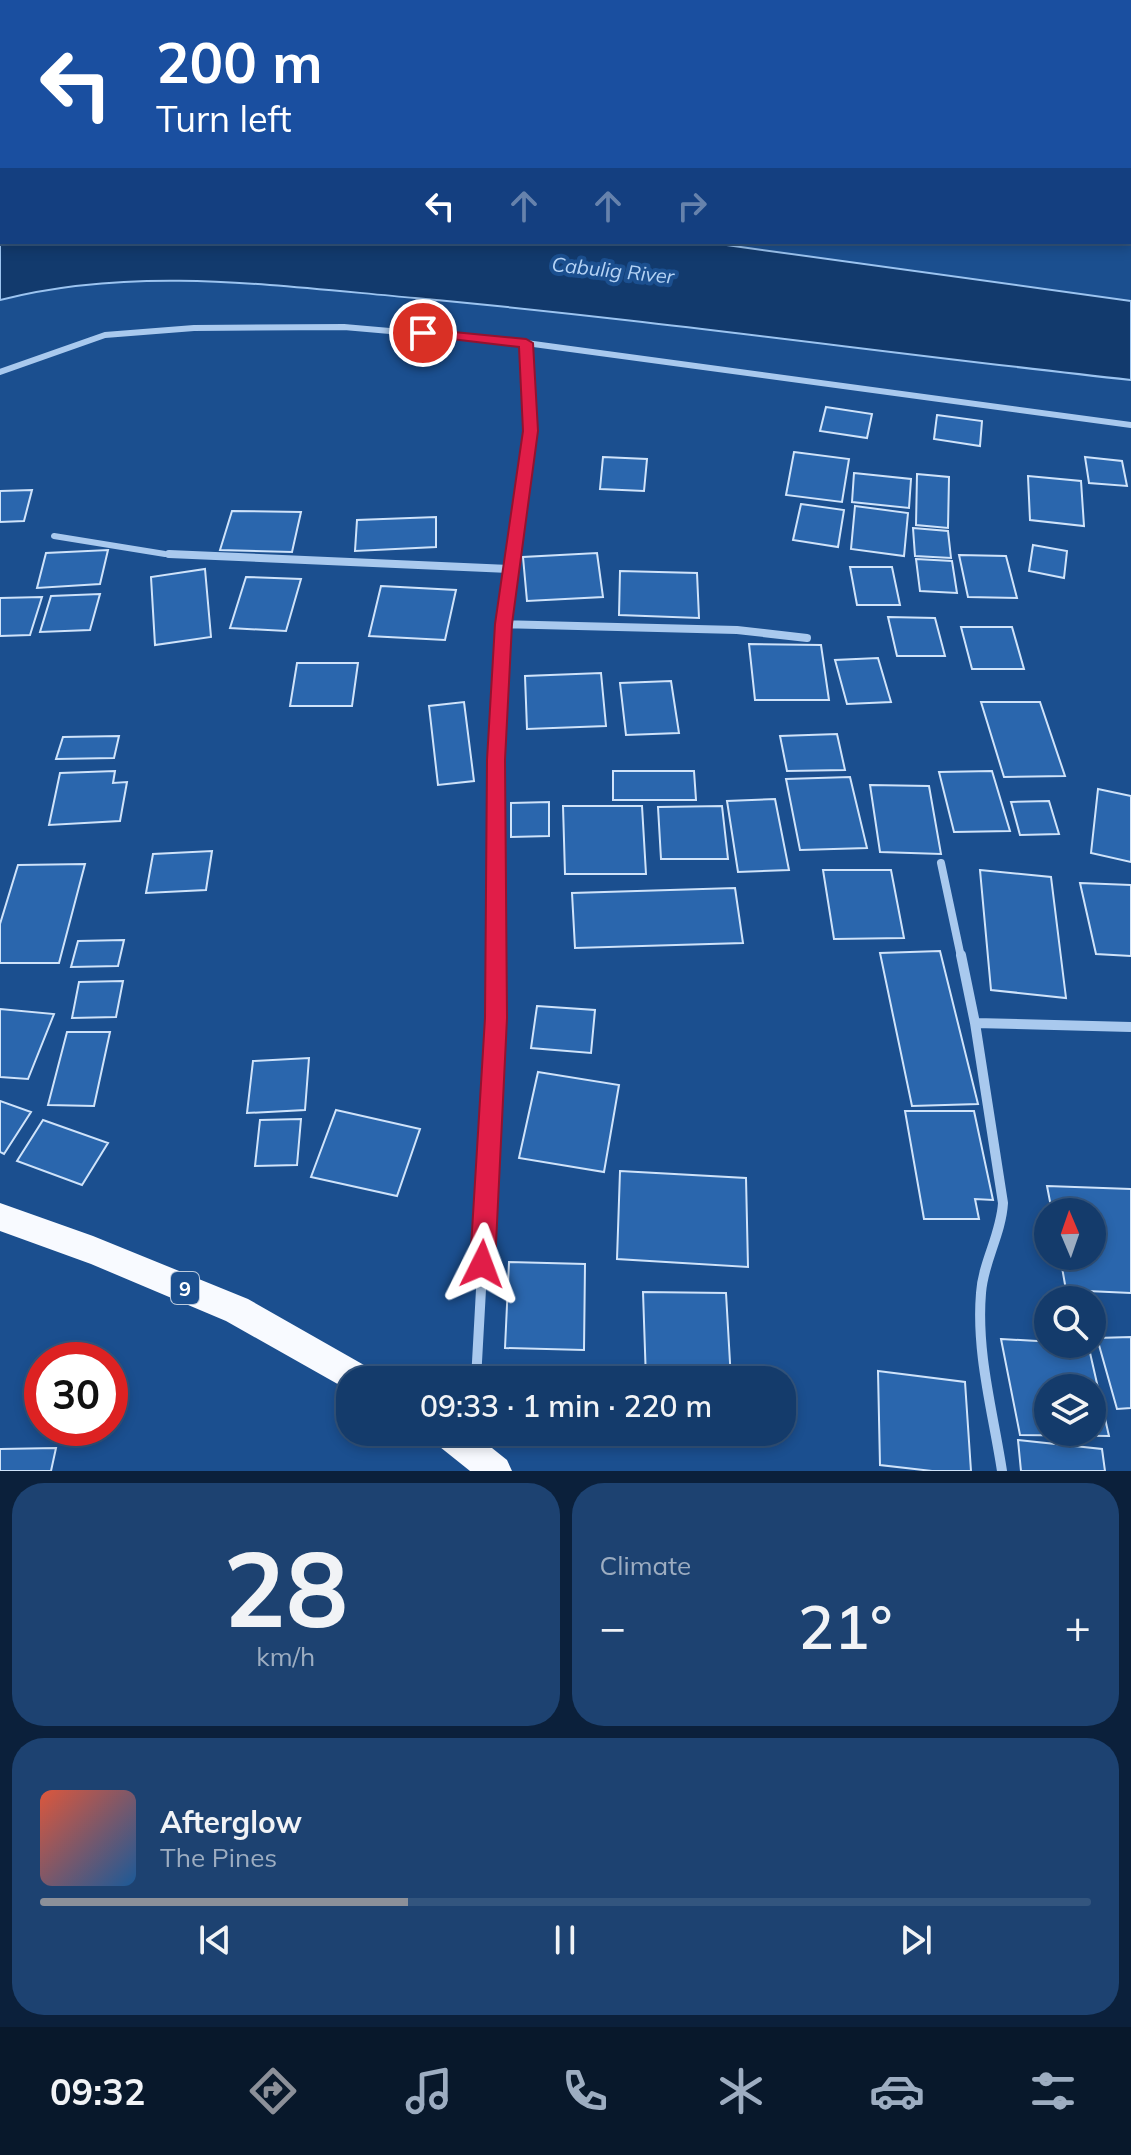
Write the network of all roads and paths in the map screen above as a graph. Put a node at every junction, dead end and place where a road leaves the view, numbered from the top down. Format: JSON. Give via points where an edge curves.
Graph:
{"nodes":[{"id":1,"x":526,"y":343,"type":"junction"},
{"id":2,"x":0,"y":372,"type":"edge"},
{"id":3,"x":1131,"y":425,"type":"edge"},
{"id":4,"x":54,"y":536,"type":"dead end"},
{"id":5,"x":509,"y":569,"type":"junction"},
{"id":6,"x":503,"y":624,"type":"junction"},
{"id":7,"x":807,"y":638,"type":"dead end"},
{"id":8,"x":941,"y":863,"type":"dead end"},
{"id":9,"x":975,"y":1023,"type":"junction"},
{"id":10,"x":1131,"y":1027,"type":"edge"},
{"id":11,"x":0,"y":1217,"type":"edge"},
{"id":12,"x":336,"y":1366,"type":"edge"},
{"id":13,"x":477,"y":1366,"type":"edge"},
{"id":14,"x":471,"y":1446,"type":"edge"},
{"id":15,"x":496,"y":1471,"type":"edge"},
{"id":16,"x":1002,"y":1471,"type":"edge"}],
"edges":[{"from":1,"to":2,"type":"street","via":[[344,327],[194,328],[105,335]]},
{"from":1,"to":3,"type":"street"},
{"from":1,"to":5,"type":"street","via":[[530,431]]},
{"from":4,"to":5,"type":"street","via":[[165,554]]},
{"from":5,"to":6,"type":"street"},
{"from":6,"to":7,"type":"street","via":[[737,630]]},
{"from":6,"to":13,"type":"street","via":[[496,760],[496,1018]]},
{"from":8,"to":9,"type":"street"},
{"from":9,"to":10,"type":"street"},
{"from":9,"to":16,"type":"street","via":[[1003,1203],[1003,1225],[982,1282],[980,1322]]},
{"from":11,"to":12,"type":"highway","number":"9","via":[[237,1310]]},
{"from":14,"to":15,"type":"highway"}]}
